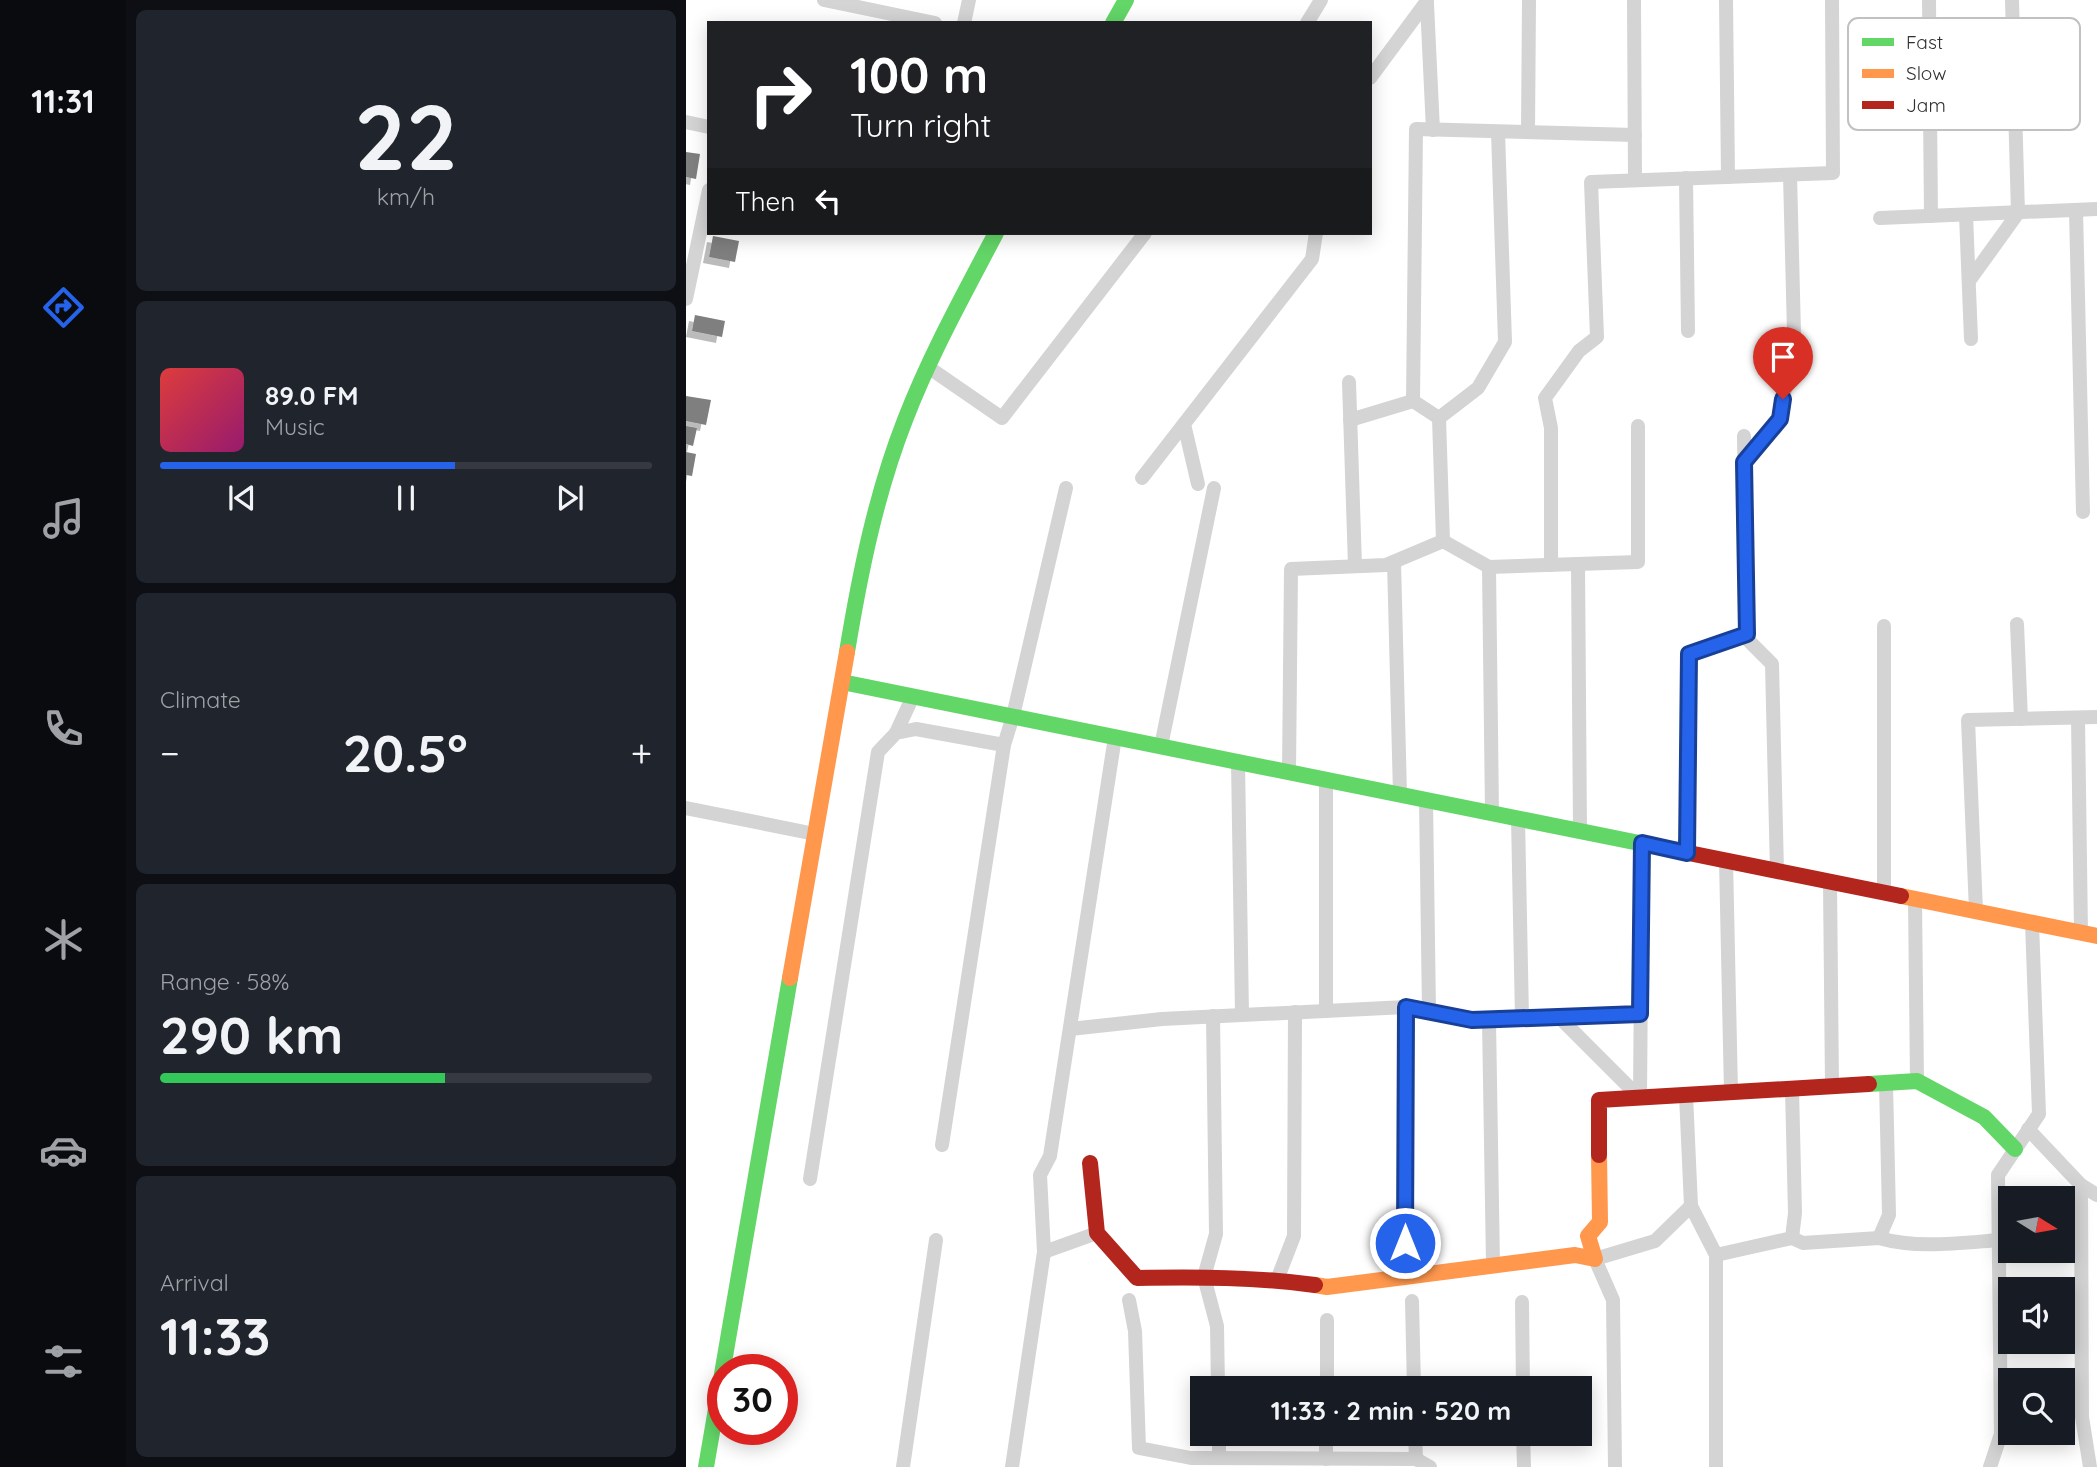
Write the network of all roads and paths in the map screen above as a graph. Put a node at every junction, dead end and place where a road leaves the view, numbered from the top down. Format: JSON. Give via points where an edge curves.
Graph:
{"nodes":[{"id":1,"x":824,"y":0,"type":"edge"},
{"id":2,"x":969,"y":0,"type":"edge"},
{"id":3,"x":1125,"y":0,"type":"edge"},
{"id":4,"x":1321,"y":0,"type":"edge"},
{"id":5,"x":1529,"y":0,"type":"edge"},
{"id":6,"x":1633,"y":0,"type":"edge"},
{"id":7,"x":1726,"y":0,"type":"edge"},
{"id":8,"x":1832,"y":0,"type":"edge"},
{"id":9,"x":1928,"y":0,"type":"edge"},
{"id":10,"x":2012,"y":0,"type":"edge"},
{"id":11,"x":1427,"y":2,"type":"edge"},
{"id":12,"x":851,"y":3,"type":"edge"},
{"id":13,"x":1928,"y":18,"type":"edge"},
{"id":14,"x":2013,"y":18,"type":"edge"},
{"id":15,"x":927,"y":21,"type":"edge"},
{"id":16,"x":964,"y":21,"type":"edge"},
{"id":17,"x":1113,"y":21,"type":"edge"},
{"id":18,"x":1308,"y":21,"type":"edge"},
{"id":19,"x":1372,"y":75,"type":"edge"},
{"id":20,"x":686,"y":122,"type":"edge"},
{"id":21,"x":707,"y":127,"type":"edge"},
{"id":22,"x":1433,"y":130,"type":"junction"},
{"id":23,"x":1930,"y":130,"type":"edge"},
{"id":24,"x":2016,"y":130,"type":"edge"},
{"id":25,"x":1498,"y":132,"type":"junction"},
{"id":26,"x":1528,"y":132,"type":"junction"},
{"id":27,"x":1635,"y":135,"type":"junction"},
{"id":28,"x":1790,"y":175,"type":"junction"},
{"id":29,"x":1728,"y":177,"type":"junction"},
{"id":30,"x":1686,"y":178,"type":"junction"},
{"id":31,"x":1635,"y":180,"type":"junction"},
{"id":32,"x":707,"y":199,"type":"edge"},
{"id":33,"x":2097,"y":209,"type":"edge"},
{"id":34,"x":2076,"y":210,"type":"junction"},
{"id":35,"x":2018,"y":212,"type":"junction"},
{"id":36,"x":1966,"y":215,"type":"junction"},
{"id":37,"x":1931,"y":216,"type":"junction"},
{"id":38,"x":1880,"y":218,"type":"dead end"},
{"id":39,"x":995,"y":235,"type":"edge"},
{"id":40,"x":1143,"y":235,"type":"edge"},
{"id":41,"x":1316,"y":235,"type":"edge"},
{"id":42,"x":1969,"y":281,"type":"junction"},
{"id":43,"x":686,"y":299,"type":"edge"},
{"id":44,"x":1688,"y":331,"type":"dead end"},
{"id":45,"x":1971,"y":339,"type":"dead end"},
{"id":46,"x":928,"y":367,"type":"junction"},
{"id":47,"x":1349,"y":382,"type":"dead end"},
{"id":48,"x":1413,"y":401,"type":"junction"},
{"id":49,"x":2081,"y":405,"type":"junction"},
{"id":50,"x":2097,"y":405,"type":"edge"},
{"id":51,"x":1439,"y":418,"type":"junction"},
{"id":52,"x":1350,"y":420,"type":"junction"},
{"id":53,"x":1184,"y":424,"type":"junction"},
{"id":54,"x":1638,"y":426,"type":"dead end"},
{"id":55,"x":1744,"y":436,"type":"dead end"},
{"id":56,"x":1744,"y":462,"type":"junction"},
{"id":57,"x":1142,"y":478,"type":"dead end"},
{"id":58,"x":1198,"y":484,"type":"dead end"},
{"id":59,"x":1066,"y":488,"type":"dead end"},
{"id":60,"x":1214,"y":488,"type":"dead end"},
{"id":61,"x":2083,"y":512,"type":"dead end"},
{"id":62,"x":1443,"y":541,"type":"junction"},
{"id":63,"x":1394,"y":562,"type":"junction"},
{"id":64,"x":1578,"y":564,"type":"junction"},
{"id":65,"x":1551,"y":565,"type":"junction"},
{"id":66,"x":1355,"y":566,"type":"junction"},
{"id":67,"x":1489,"y":567,"type":"junction"},
{"id":68,"x":2017,"y":624,"type":"dead end"},
{"id":69,"x":1884,"y":626,"type":"dead end"},
{"id":70,"x":1747,"y":634,"type":"junction"},
{"id":71,"x":842,"y":682,"type":"junction"},
{"id":72,"x":913,"y":696,"type":"junction"},
{"id":73,"x":1013,"y":716,"type":"junction"},
{"id":74,"x":2097,"y":717,"type":"edge"},
{"id":75,"x":2078,"y":718,"type":"junction"},
{"id":76,"x":2021,"y":719,"type":"junction"},
{"id":77,"x":895,"y":733,"type":"junction"},
{"id":78,"x":1115,"y":737,"type":"junction"},
{"id":79,"x":1003,"y":745,"type":"junction"},
{"id":80,"x":1161,"y":746,"type":"junction"},
{"id":81,"x":1238,"y":761,"type":"junction"},
{"id":82,"x":1289,"y":772,"type":"junction"},
{"id":83,"x":1326,"y":779,"type":"junction"},
{"id":84,"x":1400,"y":794,"type":"junction"},
{"id":85,"x":1426,"y":800,"type":"junction"},
{"id":86,"x":686,"y":808,"type":"edge"},
{"id":87,"x":1492,"y":813,"type":"junction"},
{"id":88,"x":1518,"y":818,"type":"junction"},
{"id":89,"x":1580,"y":831,"type":"junction"},
{"id":90,"x":815,"y":834,"type":"junction"},
{"id":91,"x":1642,"y":843,"type":"junction"},
{"id":92,"x":1687,"y":853,"type":"junction"},
{"id":93,"x":1726,"y":860,"type":"junction"},
{"id":94,"x":1777,"y":871,"type":"junction"},
{"id":95,"x":1830,"y":882,"type":"junction"},
{"id":96,"x":1884,"y":892,"type":"junction"},
{"id":97,"x":1915,"y":899,"type":"junction"},
{"id":98,"x":1976,"y":911,"type":"junction"},
{"id":99,"x":2032,"y":923,"type":"junction"},
{"id":100,"x":2089,"y":934,"type":"edge"},
{"id":101,"x":1406,"y":1007,"type":"junction"},
{"id":102,"x":1326,"y":1011,"type":"junction"},
{"id":103,"x":1295,"y":1012,"type":"junction"},
{"id":104,"x":1429,"y":1012,"type":"junction"},
{"id":105,"x":1640,"y":1014,"type":"junction"},
{"id":106,"x":1242,"y":1015,"type":"junction"},
{"id":107,"x":1213,"y":1016,"type":"junction"},
{"id":108,"x":1559,"y":1017,"type":"junction"},
{"id":109,"x":1522,"y":1018,"type":"junction"},
{"id":110,"x":1489,"y":1020,"type":"junction"},
{"id":111,"x":1070,"y":1029,"type":"junction"},
{"id":112,"x":1917,"y":1081,"type":"junction"},
{"id":113,"x":1886,"y":1083,"type":"junction"},
{"id":114,"x":1832,"y":1086,"type":"junction"},
{"id":115,"x":1791,"y":1089,"type":"junction"},
{"id":116,"x":1731,"y":1093,"type":"junction"},
{"id":117,"x":1686,"y":1095,"type":"junction"},
{"id":118,"x":1640,"y":1098,"type":"junction"},
{"id":119,"x":2028,"y":1129,"type":"junction"},
{"id":120,"x":942,"y":1145,"type":"dead end"},
{"id":121,"x":2015,"y":1149,"type":"junction"},
{"id":122,"x":1090,"y":1163,"type":"dead end"},
{"id":123,"x":810,"y":1179,"type":"dead end"},
{"id":124,"x":2081,"y":1185,"type":"junction"},
{"id":125,"x":1998,"y":1186,"type":"edge"},
{"id":126,"x":2097,"y":1195,"type":"edge"},
{"id":127,"x":1691,"y":1206,"type":"junction"},
{"id":128,"x":1097,"y":1233,"type":"junction"},
{"id":129,"x":1792,"y":1238,"type":"junction"},
{"id":130,"x":1879,"y":1238,"type":"junction"},
{"id":131,"x":936,"y":1240,"type":"dead end"},
{"id":132,"x":1998,"y":1240,"type":"edge"},
{"id":133,"x":1044,"y":1252,"type":"junction"},
{"id":134,"x":1716,"y":1255,"type":"junction"},
{"id":135,"x":1595,"y":1259,"type":"junction"},
{"id":136,"x":1999,"y":1264,"type":"edge"},
{"id":137,"x":1493,"y":1265,"type":"junction"},
{"id":138,"x":1204,"y":1276,"type":"junction"},
{"id":139,"x":1397,"y":1278,"type":"junction"},
{"id":140,"x":1277,"y":1280,"type":"junction"},
{"id":141,"x":1129,"y":1300,"type":"dead end"},
{"id":142,"x":1412,"y":1301,"type":"dead end"},
{"id":143,"x":1522,"y":1302,"type":"dead end"},
{"id":144,"x":1327,"y":1320,"type":"dead end"},
{"id":145,"x":1218,"y":1376,"type":"edge"},
{"id":146,"x":1327,"y":1376,"type":"edge"},
{"id":147,"x":1414,"y":1376,"type":"edge"},
{"id":148,"x":1523,"y":1376,"type":"edge"},
{"id":149,"x":1219,"y":1446,"type":"edge"},
{"id":150,"x":1326,"y":1446,"type":"edge"},
{"id":151,"x":1416,"y":1446,"type":"edge"},
{"id":152,"x":1523,"y":1446,"type":"edge"},
{"id":153,"x":1219,"y":1458,"type":"junction"},
{"id":154,"x":1326,"y":1459,"type":"junction"},
{"id":155,"x":1416,"y":1459,"type":"junction"},
{"id":156,"x":1192,"y":1463,"type":"edge"},
{"id":157,"x":1306,"y":1463,"type":"edge"},
{"id":158,"x":1396,"y":1463,"type":"edge"},
{"id":159,"x":706,"y":1467,"type":"edge"},
{"id":160,"x":903,"y":1467,"type":"edge"},
{"id":161,"x":1012,"y":1467,"type":"edge"},
{"id":162,"x":1430,"y":1467,"type":"edge"},
{"id":163,"x":1524,"y":1467,"type":"edge"},
{"id":164,"x":1615,"y":1467,"type":"edge"},
{"id":165,"x":1716,"y":1467,"type":"edge"},
{"id":166,"x":1990,"y":1467,"type":"edge"},
{"id":167,"x":2090,"y":1467,"type":"edge"}],
"edges":[{"from":1,"to":12,"type":"street"},
{"from":2,"to":16,"type":"street"},
{"from":3,"to":17,"type":"street"},
{"from":4,"to":18,"type":"street"},
{"from":5,"to":26,"type":"street"},
{"from":6,"to":27,"type":"street"},
{"from":7,"to":29,"type":"street"},
{"from":8,"to":28,"type":"street","via":[[1833,173]]},
{"from":9,"to":13,"type":"street"},
{"from":10,"to":14,"type":"street"},
{"from":11,"to":19,"type":"street"},
{"from":11,"to":22,"type":"street"},
{"from":12,"to":15,"type":"street"},
{"from":20,"to":21,"type":"street"},
{"from":22,"to":25,"type":"street"},
{"from":22,"to":48,"type":"street","via":[[1416,130]]},
{"from":23,"to":37,"type":"street"},
{"from":24,"to":35,"type":"street"},
{"from":25,"to":26,"type":"street"},
{"from":25,"to":51,"type":"street","via":[[1505,342],[1478,388]]},
{"from":26,"to":27,"type":"street"},
{"from":27,"to":31,"type":"street"},
{"from":28,"to":29,"type":"street"},
{"from":28,"to":56,"type":"street","via":[[1794,333],[1780,419]]},
{"from":29,"to":30,"type":"street"},
{"from":30,"to":31,"type":"street"},
{"from":30,"to":44,"type":"street"},
{"from":31,"to":65,"type":"street","via":[[1591,182],[1597,337],[1579,351],[1545,398],[1550,428]]},
{"from":32,"to":43,"type":"street"},
{"from":33,"to":34,"type":"street"},
{"from":34,"to":35,"type":"street"},
{"from":34,"to":49,"type":"street"},
{"from":35,"to":36,"type":"street"},
{"from":35,"to":42,"type":"street"},
{"from":36,"to":37,"type":"street"},
{"from":36,"to":42,"type":"street"},
{"from":37,"to":38,"type":"street"},
{"from":39,"to":46,"type":"street"},
{"from":40,"to":46,"type":"street","via":[[1002,418]]},
{"from":41,"to":53,"type":"street","via":[[1312,259]]},
{"from":42,"to":45,"type":"street"},
{"from":46,"to":71,"type":"street","via":[[884,486],[859,585]]},
{"from":47,"to":52,"type":"street"},
{"from":48,"to":51,"type":"street"},
{"from":48,"to":52,"type":"street"},
{"from":49,"to":50,"type":"street"},
{"from":49,"to":61,"type":"street"},
{"from":51,"to":62,"type":"street"},
{"from":52,"to":66,"type":"street"},
{"from":53,"to":57,"type":"street"},
{"from":53,"to":58,"type":"street"},
{"from":54,"to":64,"type":"street","via":[[1638,562]]},
{"from":55,"to":56,"type":"street"},
{"from":56,"to":70,"type":"street"},
{"from":59,"to":73,"type":"street"},
{"from":60,"to":80,"type":"street"},
{"from":62,"to":63,"type":"street"},
{"from":62,"to":67,"type":"street"},
{"from":63,"to":66,"type":"street"},
{"from":63,"to":84,"type":"street"},
{"from":64,"to":65,"type":"street"},
{"from":64,"to":89,"type":"street"},
{"from":65,"to":67,"type":"street"},
{"from":66,"to":82,"type":"street","via":[[1291,569]]},
{"from":67,"to":87,"type":"street"},
{"from":68,"to":76,"type":"street"},
{"from":69,"to":96,"type":"street"},
{"from":70,"to":92,"type":"street","via":[[1689,654]]},
{"from":70,"to":94,"type":"street","via":[[1772,664]]},
{"from":71,"to":72,"type":"street"},
{"from":71,"to":90,"type":"street"},
{"from":72,"to":73,"type":"street"},
{"from":72,"to":77,"type":"street"},
{"from":73,"to":78,"type":"street"},
{"from":73,"to":79,"type":"street"},
{"from":74,"to":75,"type":"street"},
{"from":75,"to":76,"type":"street"},
{"from":75,"to":100,"type":"street"},
{"from":76,"to":98,"type":"street","via":[[1968,720]]},
{"from":77,"to":79,"type":"street","via":[[916,729]]},
{"from":77,"to":123,"type":"street","via":[[878,752]]},
{"from":78,"to":80,"type":"street"},
{"from":78,"to":111,"type":"street"},
{"from":79,"to":120,"type":"street"},
{"from":80,"to":81,"type":"street"},
{"from":81,"to":82,"type":"street"},
{"from":81,"to":106,"type":"street"},
{"from":82,"to":83,"type":"street"},
{"from":83,"to":84,"type":"street"},
{"from":83,"to":102,"type":"street"},
{"from":84,"to":85,"type":"street"},
{"from":85,"to":87,"type":"street"},
{"from":85,"to":104,"type":"street"},
{"from":86,"to":90,"type":"street"},
{"from":87,"to":88,"type":"street"},
{"from":88,"to":89,"type":"street"},
{"from":88,"to":109,"type":"street"},
{"from":89,"to":91,"type":"street"},
{"from":90,"to":159,"type":"street"},
{"from":91,"to":92,"type":"street"},
{"from":91,"to":105,"type":"street"},
{"from":92,"to":93,"type":"street"},
{"from":93,"to":94,"type":"street"},
{"from":93,"to":116,"type":"street"},
{"from":94,"to":95,"type":"street"},
{"from":95,"to":96,"type":"street"},
{"from":95,"to":114,"type":"street"},
{"from":96,"to":97,"type":"street"},
{"from":97,"to":98,"type":"street"},
{"from":97,"to":112,"type":"street"},
{"from":98,"to":99,"type":"street"},
{"from":99,"to":100,"type":"street"},
{"from":99,"to":119,"type":"street","via":[[2039,1114]]},
{"from":101,"to":102,"type":"street"},
{"from":101,"to":104,"type":"street"},
{"from":101,"to":139,"type":"street","via":[[1405,1243]]},
{"from":102,"to":103,"type":"street"},
{"from":103,"to":106,"type":"street"},
{"from":103,"to":140,"type":"street","via":[[1294,1236]]},
{"from":104,"to":110,"type":"street"},
{"from":105,"to":108,"type":"street"},
{"from":105,"to":118,"type":"street"},
{"from":106,"to":107,"type":"street"},
{"from":107,"to":111,"type":"street"},
{"from":107,"to":138,"type":"street","via":[[1216,1234]]},
{"from":108,"to":109,"type":"street"},
{"from":108,"to":118,"type":"street"},
{"from":109,"to":110,"type":"street"},
{"from":110,"to":137,"type":"street"},
{"from":111,"to":133,"type":"street","via":[[1050,1156],[1040,1175]]},
{"from":112,"to":113,"type":"street"},
{"from":112,"to":121,"type":"street","via":[[1984,1117]]},
{"from":113,"to":114,"type":"street"},
{"from":113,"to":130,"type":"street","via":[[1889,1216]]},
{"from":114,"to":115,"type":"street"},
{"from":115,"to":116,"type":"street"},
{"from":115,"to":129,"type":"street"},
{"from":116,"to":117,"type":"street"},
{"from":117,"to":118,"type":"street"},
{"from":117,"to":127,"type":"street"},
{"from":118,"to":135,"type":"street","via":[[1599,1100],[1600,1222],[1588,1236]]},
{"from":119,"to":121,"type":"street"},
{"from":119,"to":124,"type":"street"},
{"from":121,"to":125,"type":"street","via":[[1998,1175]]},
{"from":122,"to":128,"type":"street"},
{"from":124,"to":126,"type":"street"},
{"from":124,"to":167,"type":"street","via":[[2082,1417]]},
{"from":127,"to":134,"type":"street"},
{"from":127,"to":135,"type":"street","via":[[1655,1241]]},
{"from":128,"to":133,"type":"street"},
{"from":128,"to":138,"type":"street","via":[[1137,1278]]},
{"from":129,"to":130,"type":"street","via":[[1803,1242]]},
{"from":129,"to":134,"type":"street"},
{"from":130,"to":132,"type":"street","via":[[1943,1244]]},
{"from":131,"to":160,"type":"street"},
{"from":133,"to":161,"type":"street"},
{"from":134,"to":165,"type":"street"},
{"from":135,"to":137,"type":"street","via":[[1574,1255]]},
{"from":135,"to":164,"type":"street","via":[[1613,1300]]},
{"from":136,"to":166,"type":"street","via":[[2001,1434]]},
{"from":137,"to":139,"type":"street"},
{"from":138,"to":140,"type":"street"},
{"from":138,"to":145,"type":"street","via":[[1217,1326]]},
{"from":139,"to":140,"type":"street","via":[[1326,1287]]},
{"from":141,"to":156,"type":"street","via":[[1135,1331],[1139,1448]]},
{"from":142,"to":147,"type":"street"},
{"from":143,"to":148,"type":"street"},
{"from":144,"to":146,"type":"street"},
{"from":149,"to":153,"type":"street"},
{"from":150,"to":154,"type":"street"},
{"from":151,"to":155,"type":"street"},
{"from":152,"to":163,"type":"street"},
{"from":153,"to":156,"type":"street"},
{"from":153,"to":157,"type":"street"},
{"from":154,"to":157,"type":"street"},
{"from":154,"to":158,"type":"street"},
{"from":155,"to":158,"type":"street"},
{"from":155,"to":162,"type":"street"}]}
